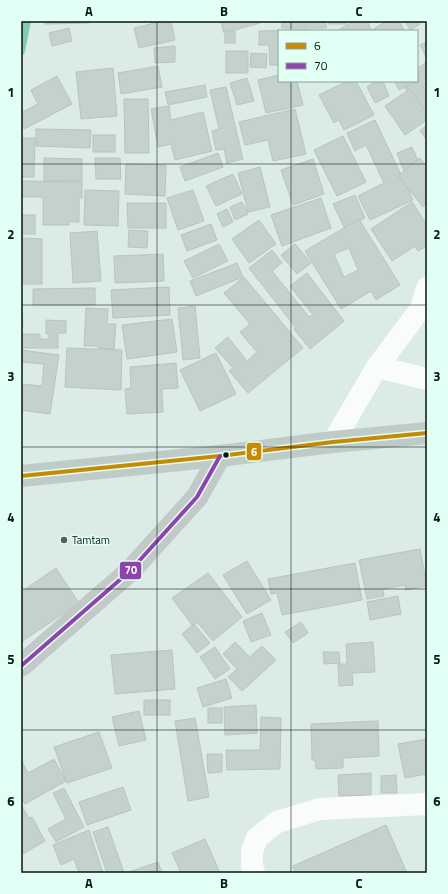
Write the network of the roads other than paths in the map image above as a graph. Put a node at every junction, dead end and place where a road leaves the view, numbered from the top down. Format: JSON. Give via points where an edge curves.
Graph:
{"nodes":[{"id":1,"x":425,"y":299,"type":"edge"},
{"id":2,"x":377,"y":367,"type":"junction"},
{"id":3,"x":427,"y":379,"type":"edge"},
{"id":4,"x":427,"y":433,"type":"edge"},
{"id":5,"x":333,"y":442,"type":"junction"},
{"id":6,"x":220,"y":456,"type":"junction"},
{"id":7,"x":21,"y":476,"type":"edge"},
{"id":8,"x":21,"y":666,"type":"edge"},
{"id":9,"x":427,"y":804,"type":"edge"},
{"id":10,"x":254,"y":873,"type":"edge"}],
"edges":[{"from":1,"to":2,"type":"street"},
{"from":2,"to":3,"type":"street"},
{"from":2,"to":5,"type":"street"},
{"from":4,"to":5,"type":"highway"},
{"from":5,"to":6,"type":"highway"},
{"from":6,"to":7,"type":"highway"},
{"from":6,"to":8,"type":"main road","via":[[197,497],[130,571]]},
{"from":9,"to":10,"type":"street","via":[[320,809],[277,822],[257,838],[252,851]]}]}
